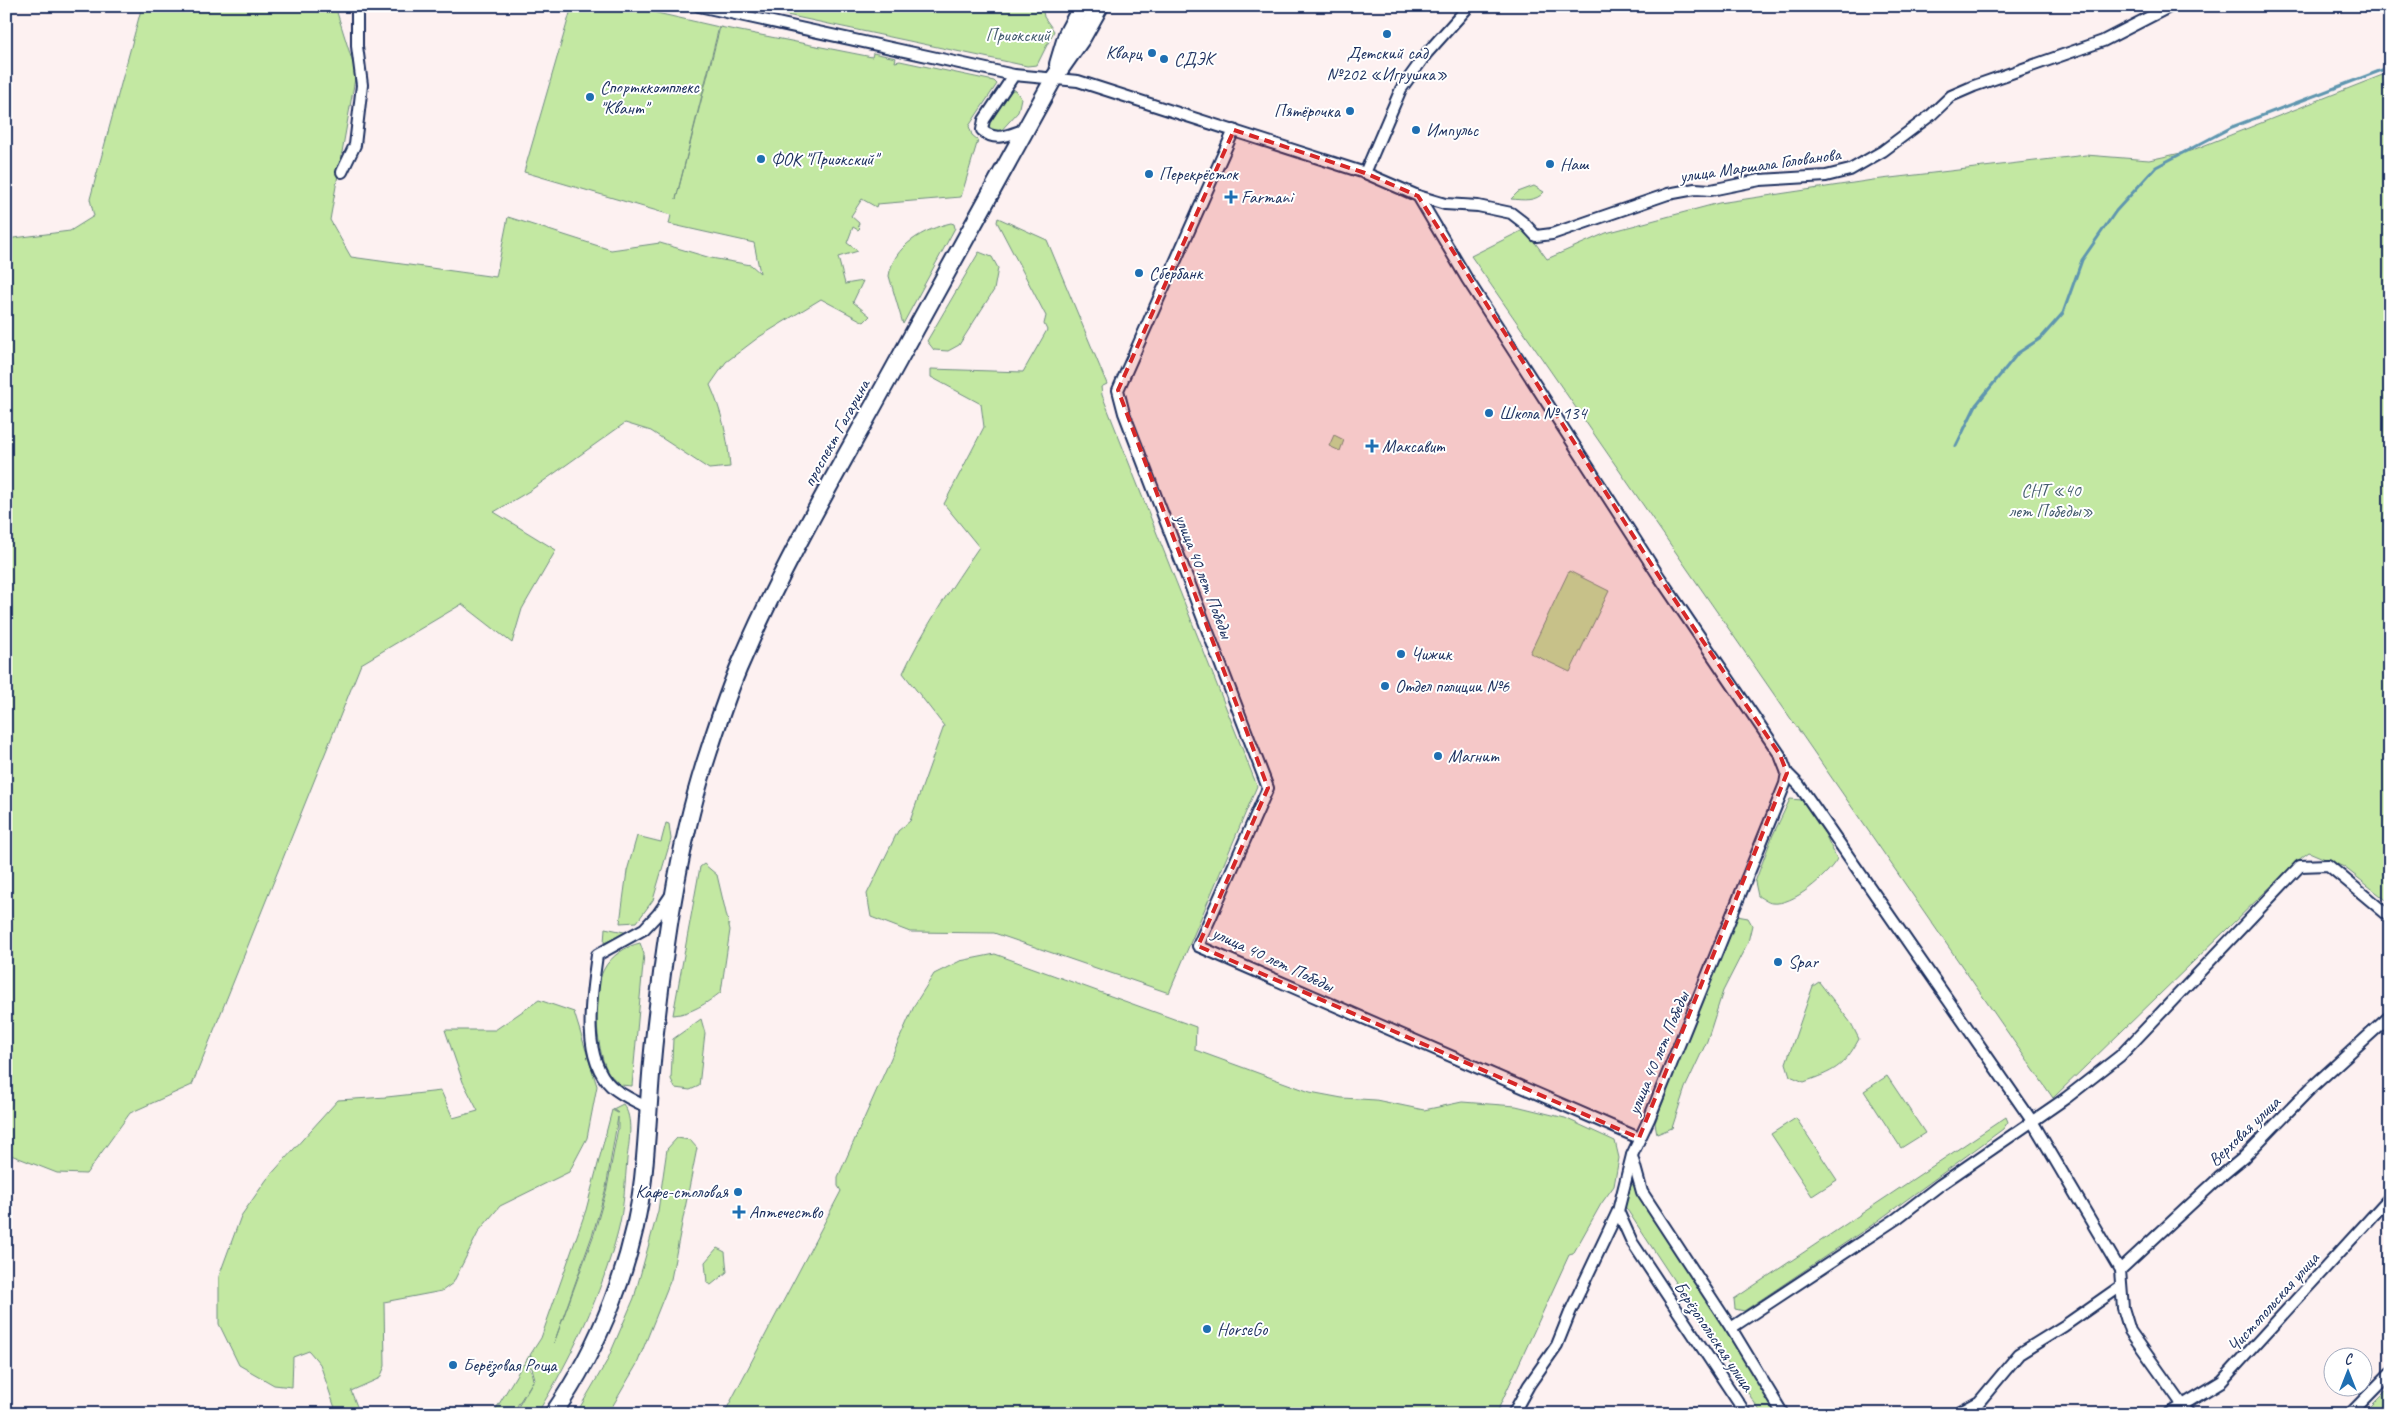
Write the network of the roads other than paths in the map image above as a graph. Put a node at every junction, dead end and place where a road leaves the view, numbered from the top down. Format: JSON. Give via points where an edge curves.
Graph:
{"nodes":[{"id":1,"x":357,"y":6,"type":"edge"},
{"id":2,"x":699,"y":6,"type":"edge"},
{"id":3,"x":1082,"y":6,"type":"edge"},
{"id":4,"x":1100,"y":6,"type":"edge"},
{"id":5,"x":1468,"y":6,"type":"edge"},
{"id":6,"x":2172,"y":6,"type":"edge"},
{"id":7,"x":1014,"y":75,"type":"junction"},
{"id":8,"x":1054,"y":78,"type":"junction"},
{"id":9,"x":1026,"y":129,"type":"junction"},
{"id":10,"x":1234,"y":130,"type":"junction"},
{"id":11,"x":342,"y":172,"type":"dead end"},
{"id":12,"x":1365,"y":173,"type":"junction"},
{"id":13,"x":1418,"y":196,"type":"junction"},
{"id":14,"x":1787,"y":773,"type":"junction"},
{"id":15,"x":676,"y":888,"type":"junction"},
{"id":16,"x":2390,"y":918,"type":"edge"},
{"id":17,"x":2390,"y":1016,"type":"edge"},
{"id":18,"x":648,"y":1108,"type":"junction"},
{"id":19,"x":2032,"y":1121,"type":"junction"},
{"id":20,"x":1639,"y":1138,"type":"junction"},
{"id":21,"x":1632,"y":1155,"type":"junction"},
{"id":22,"x":2390,"y":1198,"type":"edge"},
{"id":23,"x":1618,"y":1211,"type":"junction"},
{"id":24,"x":2120,"y":1270,"type":"junction"},
{"id":25,"x":2121,"y":1286,"type":"junction"},
{"id":26,"x":1731,"y":1328,"type":"junction"},
{"id":27,"x":2390,"y":1373,"type":"edge"},
{"id":28,"x":2186,"y":1409,"type":"edge"},
{"id":29,"x":553,"y":1414,"type":"edge"},
{"id":30,"x":1513,"y":1414,"type":"edge"},
{"id":31,"x":1746,"y":1414,"type":"edge"},
{"id":32,"x":1783,"y":1414,"type":"edge"},
{"id":33,"x":1958,"y":1414,"type":"edge"},
{"id":34,"x":2168,"y":1414,"type":"edge"},
{"id":35,"x":2350,"y":1414,"type":"edge"}],
"edges":[{"from":1,"to":11,"type":"street","via":[[356,46],[362,85],[355,145]]},
{"from":2,"to":7,"type":"street"},
{"from":3,"to":8,"type":"main road","name":"проспект Гагарина","via":[[1067,34]]},
{"from":4,"to":8,"type":"main road","name":"проспект Гагарина"},
{"from":5,"to":12,"type":"street","via":[[1427,52],[1401,89]]},
{"from":6,"to":13,"type":"street","name":"улица Маршала Голованова","via":[[2103,41],[1951,96],[1883,151],[1850,170],[1826,176],[1760,180],[1711,190],[1668,194],[1552,234],[1536,236],[1511,213],[1445,204]]},
{"from":7,"to":8,"type":"street"},
{"from":7,"to":9,"type":"street","via":[[984,120],[982,130],[990,137],[998,138]]},
{"from":8,"to":9,"type":"main road","name":"проспект Гагарина"},
{"from":8,"to":10,"type":"street","via":[[1086,83]]},
{"from":9,"to":15,"type":"main road","name":"проспект Гагарина","via":[[829,487],[742,660],[705,763]]},
{"from":10,"to":12,"type":"street"},
{"from":10,"to":20,"type":"street","name":"улица 40 лет Победы","via":[[1118,390],[1127,422],[1268,788],[1198,946]]},
{"from":12,"to":13,"type":"street"},
{"from":13,"to":14,"type":"street","via":[[1467,279],[1660,578],[1780,755]]},
{"from":14,"to":19,"type":"street","via":[[1799,785]]},
{"from":14,"to":20,"type":"street","name":"улица 40 лет Победы","via":[[1786,784]]},
{"from":15,"to":18,"type":"main road","name":"проспект Гагарина","via":[[661,981]]},
{"from":15,"to":18,"type":"street","via":[[644,929],[597,955],[591,995],[592,1044],[602,1076],[624,1096]]},
{"from":16,"to":19,"type":"street","via":[[2328,865],[2300,866],[2120,1056]]},
{"from":17,"to":24,"type":"street","name":"Верховая улица","via":[[2311,1088],[2243,1158]]},
{"from":18,"to":29,"type":"main road","name":"проспект Гагарина","via":[[643,1181],[623,1271],[605,1319]]},
{"from":19,"to":24,"type":"street"},
{"from":19,"to":26,"type":"street","via":[[1896,1219]]},
{"from":20,"to":21,"type":"street"},
{"from":21,"to":23,"type":"street"},
{"from":21,"to":26,"type":"street","via":[[1642,1192]]},
{"from":22,"to":28,"type":"street","name":"Чистопольская улица","via":[[2222,1381]]},
{"from":23,"to":30,"type":"street","via":[[1557,1345]]},
{"from":23,"to":31,"type":"street","name":"Берёзопольская улица","via":[[1632,1242]]},
{"from":24,"to":25,"type":"street"},
{"from":25,"to":28,"type":"street","via":[[2130,1331]]},
{"from":25,"to":33,"type":"street","via":[[2019,1354],[1979,1402]]},
{"from":26,"to":32,"type":"street"},
{"from":27,"to":35,"type":"street"},
{"from":28,"to":34,"type":"street","name":"Чистопольская улица"}]}
